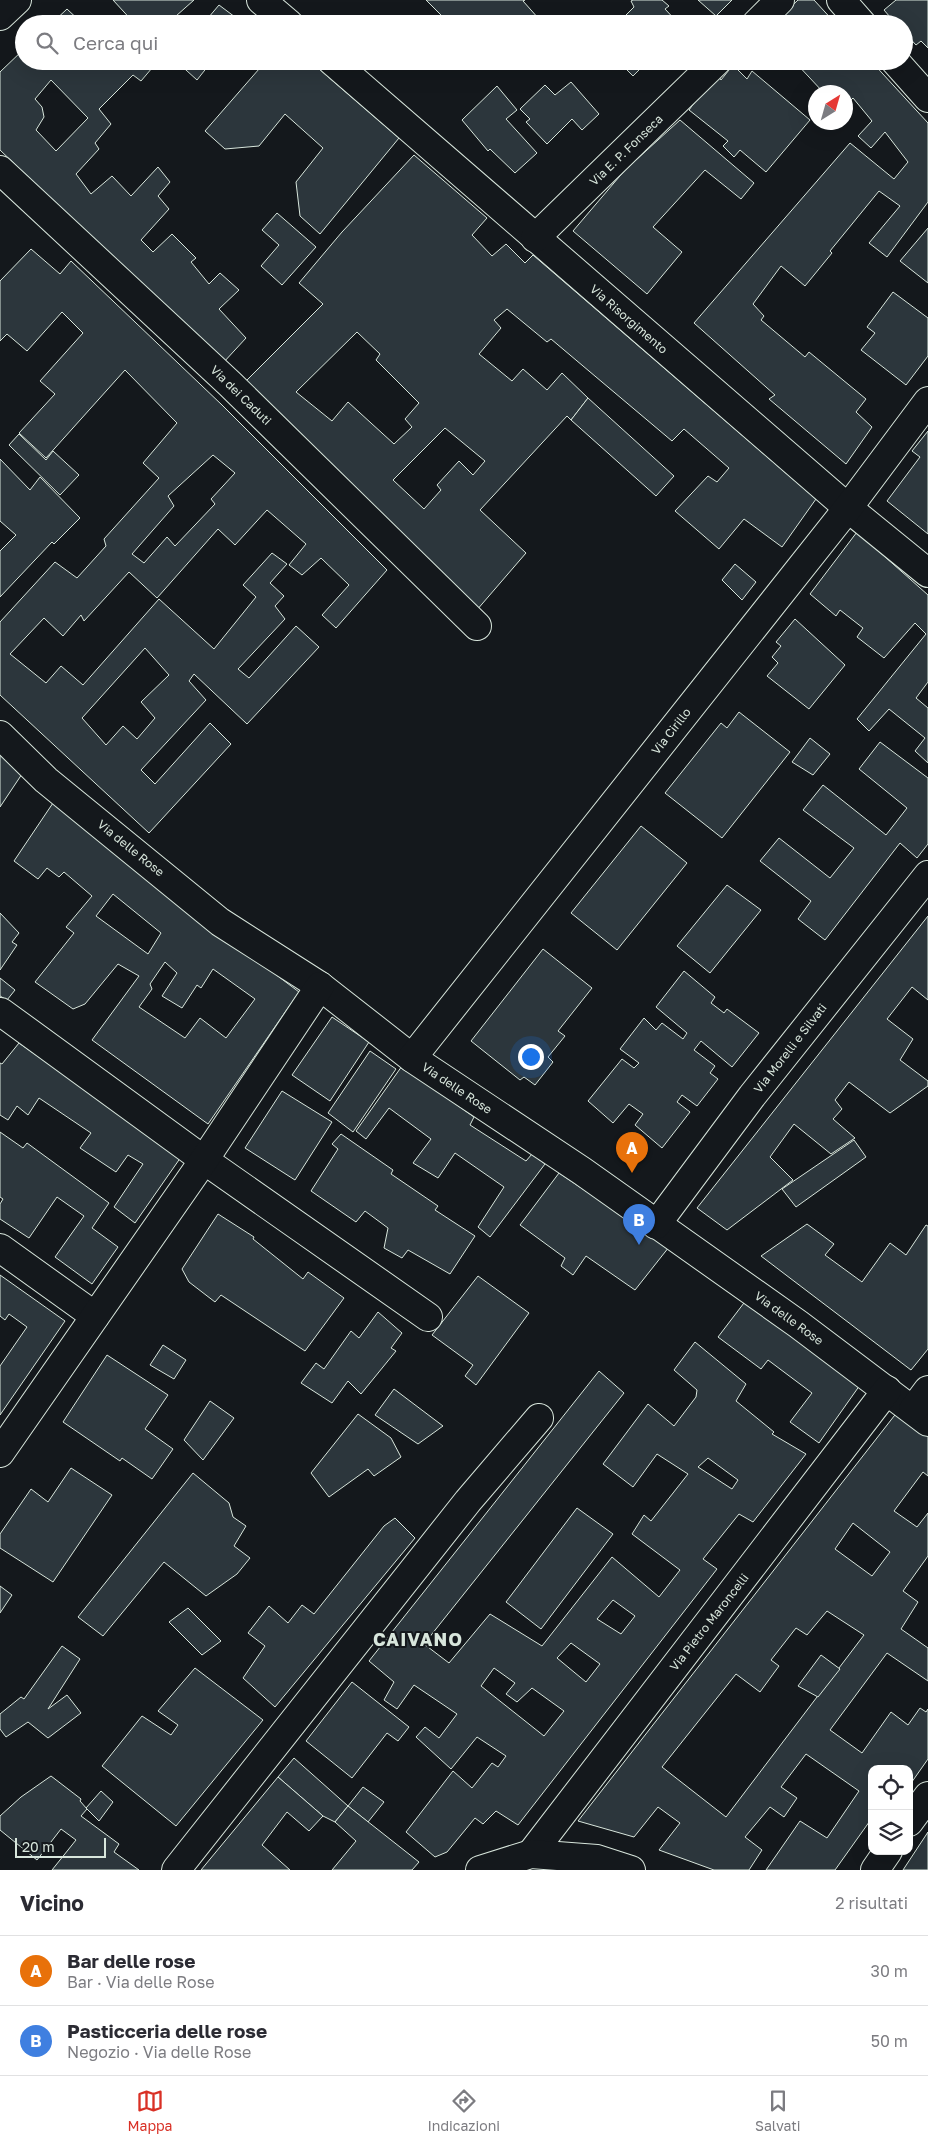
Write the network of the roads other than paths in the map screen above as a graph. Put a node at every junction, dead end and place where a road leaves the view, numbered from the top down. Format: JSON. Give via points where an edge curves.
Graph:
{"nodes":[{"id":1,"x":17,"y":0,"type":"edge"},
{"id":2,"x":261,"y":0,"type":"edge"},
{"id":3,"x":780,"y":0,"type":"edge"},
{"id":4,"x":841,"y":0,"type":"edge"},
{"id":5,"x":278,"y":15,"type":"edge"},
{"id":6,"x":765,"y":15,"type":"edge"},
{"id":7,"x":854,"y":15,"type":"edge"},
{"id":8,"x":0,"y":16,"type":"edge"},
{"id":9,"x":342,"y":70,"type":"edge"},
{"id":10,"x":708,"y":70,"type":"edge"},
{"id":11,"x":903,"y":70,"type":"edge"},
{"id":12,"x":928,"y":98,"type":"edge"},
{"id":13,"x":0,"y":170,"type":"edge"},
{"id":14,"x":535,"y":238,"type":"junction"},
{"id":15,"x":928,"y":401,"type":"edge"},
{"id":16,"x":848,"y":508,"type":"junction"},
{"id":17,"x":928,"y":573,"type":"edge"},
{"id":18,"x":477,"y":626,"type":"dead end"},
{"id":19,"x":0,"y":735,"type":"edge"},
{"id":20,"x":928,"y":875,"type":"edge"},
{"id":21,"x":320,"y":986,"type":"junction"},
{"id":22,"x":1,"y":1012,"type":"edge"},
{"id":23,"x":412,"y":1058,"type":"junction"},
{"id":24,"x":204,"y":1160,"type":"junction"},
{"id":25,"x":656,"y":1225,"type":"junction"},
{"id":26,"x":0,"y":1248,"type":"edge"},
{"id":27,"x":96,"y":1316,"type":"junction"},
{"id":28,"x":428,"y":1317,"type":"dead end"},
{"id":29,"x":887,"y":1390,"type":"junction"},
{"id":30,"x":923,"y":1407,"type":"edge"},
{"id":31,"x":539,"y":1418,"type":"dead end"},
{"id":32,"x":0,"y":1453,"type":"edge"},
{"id":33,"x":928,"y":1796,"type":"edge"},
{"id":34,"x":913,"y":1817,"type":"edge"},
{"id":35,"x":531,"y":1854,"type":"junction"},
{"id":36,"x":885,"y":1855,"type":"edge"},
{"id":37,"x":176,"y":1870,"type":"edge"},
{"id":38,"x":480,"y":1870,"type":"edge"},
{"id":39,"x":631,"y":1870,"type":"edge"},
{"id":40,"x":875,"y":1870,"type":"edge"}],
"edges":[{"from":1,"to":8,"type":"street"},
{"from":2,"to":5,"type":"street"},
{"from":3,"to":6,"type":"street"},
{"from":4,"to":7,"type":"street"},
{"from":9,"to":14,"type":"street","name":"Via Risorgimento"},
{"from":10,"to":14,"type":"street","name":"Via E. P. Fonseca"},
{"from":11,"to":12,"type":"street"},
{"from":13,"to":18,"type":"street","name":"Via dei Caduti","via":[[230,384]]},
{"from":14,"to":16,"type":"street","name":"Via Risorgimento"},
{"from":15,"to":16,"type":"street","name":"Via Cirillo"},
{"from":16,"to":17,"type":"street","name":"Via Risorgimento"},
{"from":16,"to":23,"type":"street","name":"Via Cirillo"},
{"from":19,"to":21,"type":"street","name":"Via delle Rose","via":[[46,780],[220,922]]},
{"from":20,"to":25,"type":"street","name":"Via Morelli e Silvati","via":[[752,1096]]},
{"from":21,"to":23,"type":"street","name":"Via delle Rose"},
{"from":21,"to":24,"type":"street"},
{"from":22,"to":24,"type":"street"},
{"from":23,"to":25,"type":"street","name":"Via delle Rose","via":[[582,1171]]},
{"from":24,"to":27,"type":"street"},
{"from":24,"to":28,"type":"street"},
{"from":25,"to":29,"type":"street","name":"Via delle Rose"},
{"from":26,"to":27,"type":"street"},
{"from":27,"to":32,"type":"street"},
{"from":29,"to":30,"type":"street","name":"Via delle Rose"},
{"from":29,"to":35,"type":"street","name":"Via Pietro Maroncelli"},
{"from":31,"to":37,"type":"street","via":[[468,1501]]},
{"from":33,"to":34,"type":"street"},
{"from":35,"to":38,"type":"street"},
{"from":35,"to":39,"type":"street","via":[[597,1859]]},
{"from":36,"to":40,"type":"street"}]}
